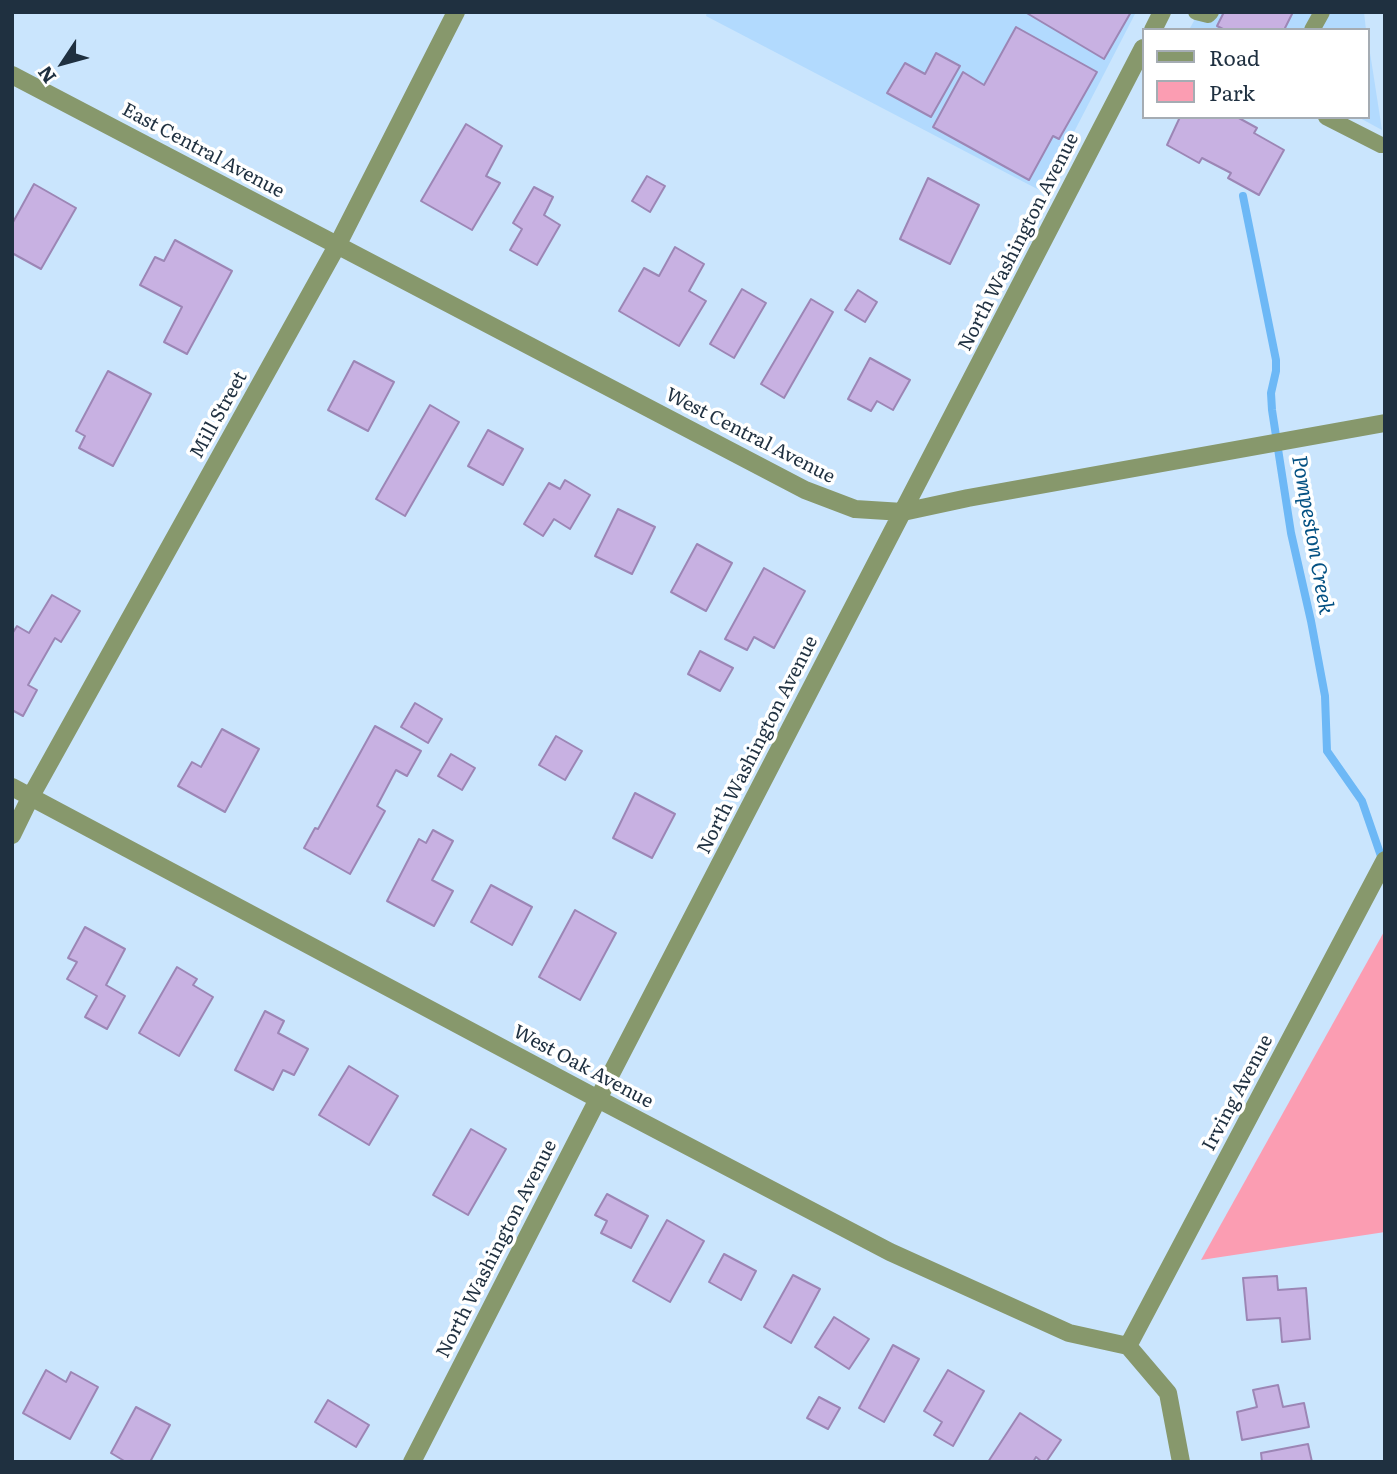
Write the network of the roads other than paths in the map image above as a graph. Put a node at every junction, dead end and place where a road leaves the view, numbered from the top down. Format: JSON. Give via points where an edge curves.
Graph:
{"nodes":[{"id":1,"x":456,"y":12,"type":"edge"},
{"id":2,"x":1162,"y":12,"type":"edge"},
{"id":3,"x":1196,"y":12,"type":"edge"},
{"id":4,"x":1211,"y":12,"type":"edge"},
{"id":5,"x":1322,"y":12,"type":"edge"},
{"id":6,"x":1154,"y":28,"type":"edge"},
{"id":7,"x":1313,"y":28,"type":"edge"},
{"id":8,"x":1142,"y":50,"type":"edge"},
{"id":9,"x":12,"y":75,"type":"edge"},
{"id":10,"x":1330,"y":119,"type":"edge"},
{"id":11,"x":1385,"y":145,"type":"edge"},
{"id":12,"x":338,"y":244,"type":"junction"},
{"id":13,"x":1385,"y":423,"type":"edge"},
{"id":14,"x":903,"y":512,"type":"junction"},
{"id":15,"x":12,"y":787,"type":"edge"},
{"id":16,"x":31,"y":796,"type":"junction"},
{"id":17,"x":12,"y":835,"type":"edge"},
{"id":18,"x":1385,"y":860,"type":"edge"},
{"id":19,"x":598,"y":1099,"type":"junction"},
{"id":20,"x":1128,"y":1346,"type":"junction"},
{"id":21,"x":412,"y":1462,"type":"edge"},
{"id":22,"x":1181,"y":1462,"type":"edge"}],
"edges":[{"from":1,"to":12,"type":"street","name":"Mill Street"},
{"from":2,"to":6,"type":"street"},
{"from":3,"to":4,"type":"lane"},
{"from":5,"to":7,"type":"lane"},
{"from":8,"to":14,"type":"street","name":"North Washington Avenue"},
{"from":9,"to":12,"type":"street","name":"East Central Avenue"},
{"from":10,"to":11,"type":"lane"},
{"from":12,"to":14,"type":"street","name":"West Central Avenue","via":[[805,490],[855,509]]},
{"from":12,"to":16,"type":"street","name":"Mill Street"},
{"from":13,"to":14,"type":"street","name":"West Central Avenue"},
{"from":14,"to":19,"type":"street","name":"North Washington Avenue"},
{"from":15,"to":16,"type":"street","name":"West Oak Avenue"},
{"from":16,"to":17,"type":"street","name":"Mill Street"},
{"from":16,"to":19,"type":"street","name":"West Oak Avenue"},
{"from":18,"to":20,"type":"street","name":"Irving Avenue"},
{"from":19,"to":20,"type":"street","name":"West Oak Avenue","via":[[890,1252],[1069,1333]]},
{"from":19,"to":21,"type":"street","name":"North Washington Avenue"},
{"from":20,"to":22,"type":"street","via":[[1168,1392]]}]}
